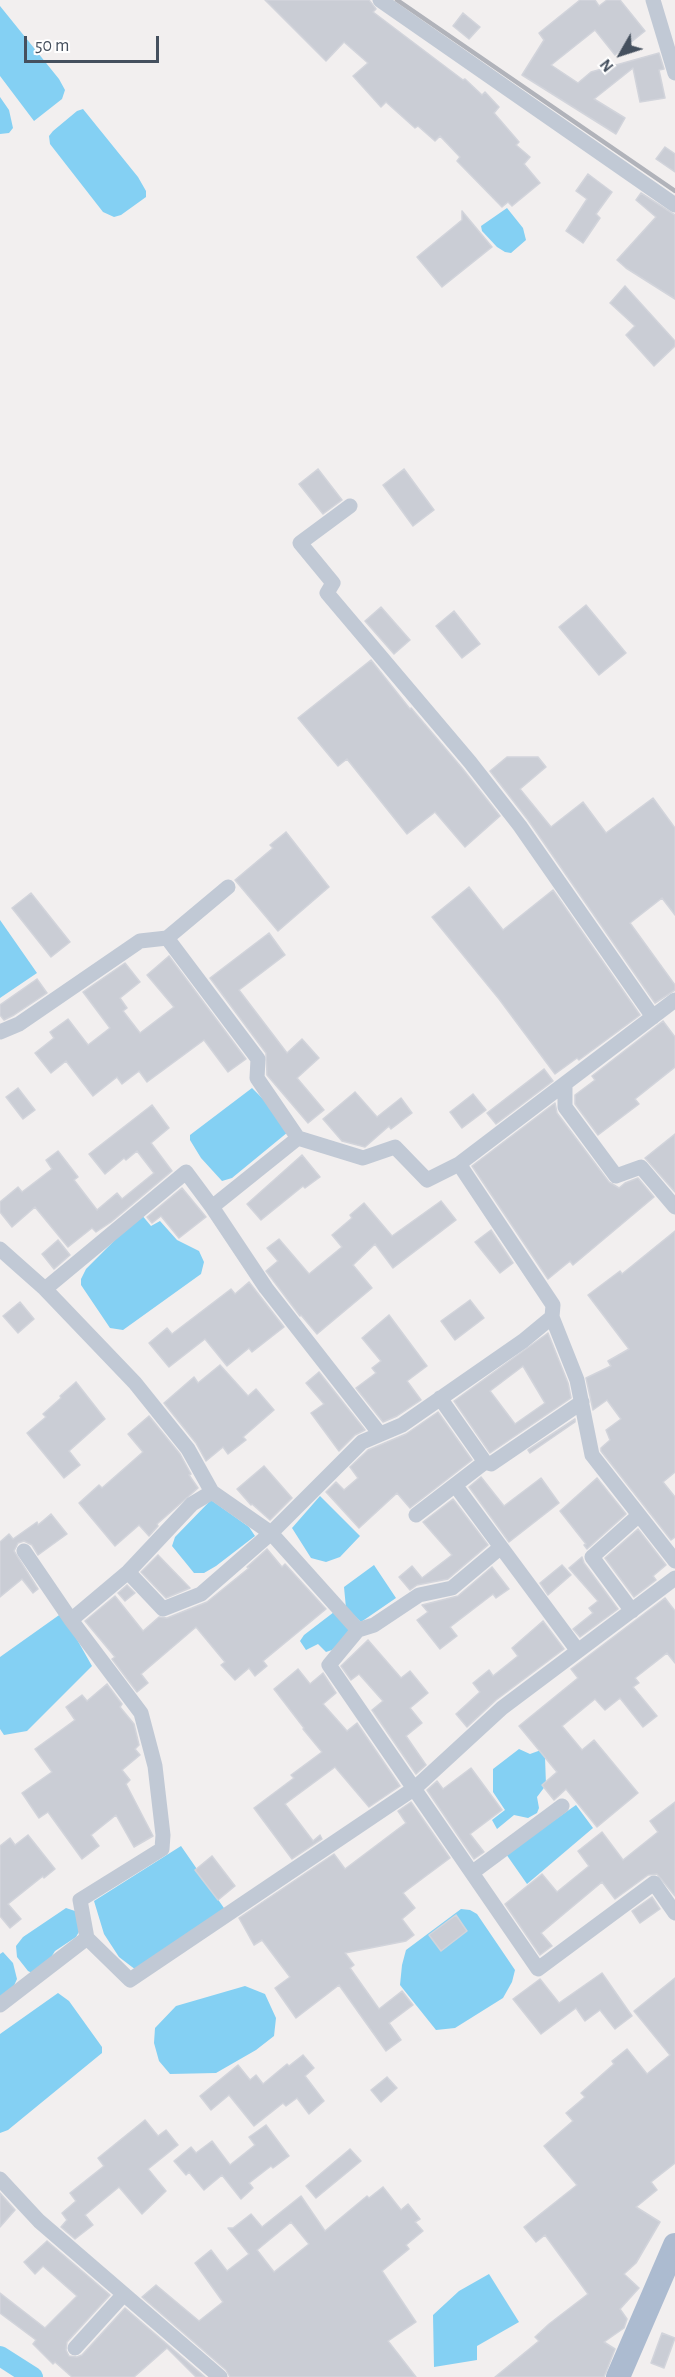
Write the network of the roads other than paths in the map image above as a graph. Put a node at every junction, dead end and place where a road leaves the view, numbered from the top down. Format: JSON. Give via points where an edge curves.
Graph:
{"nodes":[{"id":1,"x":380,"y":0,"type":"edge"},
{"id":2,"x":653,"y":0,"type":"edge"},
{"id":3,"x":675,"y":73,"type":"edge"},
{"id":4,"x":675,"y":205,"type":"edge"},
{"id":5,"x":350,"y":506,"type":"dead end"},
{"id":6,"x":228,"y":887,"type":"dead end"},
{"id":7,"x":167,"y":938,"type":"junction"},
{"id":8,"x":675,"y":1000,"type":"edge"},
{"id":9,"x":653,"y":1017,"type":"junction"},
{"id":10,"x":0,"y":1032,"type":"edge"},
{"id":11,"x":565,"y":1084,"type":"junction"},
{"id":12,"x":297,"y":1138,"type":"junction"},
{"id":13,"x":459,"y":1164,"type":"junction"},
{"id":14,"x":212,"y":1207,"type":"junction"},
{"id":15,"x":675,"y":1207,"type":"edge"},
{"id":16,"x":0,"y":1249,"type":"edge"},
{"id":17,"x":45,"y":1289,"type":"junction"},
{"id":18,"x":552,"y":1317,"type":"junction"},
{"id":19,"x":440,"y":1398,"type":"junction"},
{"id":20,"x":582,"y":1402,"type":"junction"},
{"id":21,"x":380,"y":1434,"type":"junction"},
{"id":22,"x":485,"y":1462,"type":"junction"},
{"id":23,"x":455,"y":1485,"type":"junction"},
{"id":24,"x":212,"y":1492,"type":"junction"},
{"id":25,"x":416,"y":1515,"type":"dead end"},
{"id":26,"x":639,"y":1515,"type":"junction"},
{"id":27,"x":272,"y":1533,"type":"junction"},
{"id":28,"x":501,"y":1547,"type":"junction"},
{"id":29,"x":24,"y":1551,"type":"dead end"},
{"id":30,"x":675,"y":1561,"type":"edge"},
{"id":31,"x":128,"y":1572,"type":"junction"},
{"id":32,"x":675,"y":1578,"type":"edge"},
{"id":33,"x":632,"y":1611,"type":"junction"},
{"id":34,"x":71,"y":1620,"type":"junction"},
{"id":35,"x":358,"y":1630,"type":"junction"},
{"id":36,"x":578,"y":1651,"type":"junction"},
{"id":37,"x":415,"y":1788,"type":"junction"},
{"id":38,"x":561,"y":1806,"type":"dead end"},
{"id":39,"x":473,"y":1872,"type":"junction"},
{"id":40,"x":675,"y":1914,"type":"edge"},
{"id":41,"x":87,"y":1938,"type":"junction"},
{"id":42,"x":0,"y":2005,"type":"edge"},
{"id":43,"x":0,"y":2179,"type":"edge"},
{"id":44,"x":675,"y":2245,"type":"edge"},
{"id":45,"x":124,"y":2294,"type":"junction"},
{"id":46,"x":75,"y":2348,"type":"dead end"},
{"id":47,"x":220,"y":2377,"type":"edge"},
{"id":48,"x":618,"y":2377,"type":"edge"}],
"edges":[{"from":1,"to":4,"type":"street"},
{"from":2,"to":3,"type":"street"},
{"from":5,"to":9,"type":"street","via":[[300,543],[333,583],[327,592],[520,826]]},
{"from":6,"to":7,"type":"street"},
{"from":7,"to":10,"type":"street","via":[[140,941],[19,1024]]},
{"from":7,"to":12,"type":"street","via":[[258,1059],[257,1078]]},
{"from":8,"to":9,"type":"street"},
{"from":9,"to":11,"type":"street"},
{"from":11,"to":13,"type":"street"},
{"from":11,"to":15,"type":"street","via":[[565,1107],[616,1176],[641,1167]]},
{"from":12,"to":13,"type":"street","via":[[363,1158],[395,1147],[428,1180]]},
{"from":12,"to":14,"type":"street"},
{"from":13,"to":18,"type":"street","via":[[553,1305]]},
{"from":14,"to":17,"type":"street","via":[[186,1172]]},
{"from":14,"to":21,"type":"street","via":[[266,1288]]},
{"from":16,"to":17,"type":"street"},
{"from":17,"to":24,"type":"street","via":[[135,1383],[188,1449]]},
{"from":18,"to":19,"type":"street"},
{"from":18,"to":20,"type":"street"},
{"from":19,"to":21,"type":"street","via":[[402,1425]]},
{"from":19,"to":22,"type":"street"},
{"from":20,"to":22,"type":"street","via":[[491,1464]]},
{"from":20,"to":26,"type":"street","via":[[592,1455]]},
{"from":21,"to":27,"type":"street","via":[[362,1442]]},
{"from":22,"to":23,"type":"street"},
{"from":23,"to":25,"type":"street"},
{"from":23,"to":28,"type":"street"},
{"from":24,"to":27,"type":"street"},
{"from":24,"to":31,"type":"street","via":[[192,1504]]},
{"from":26,"to":30,"type":"street"},
{"from":26,"to":33,"type":"street","via":[[592,1557]]},
{"from":27,"to":31,"type":"street","via":[[201,1594],[163,1609]]},
{"from":27,"to":35,"type":"street"},
{"from":28,"to":35,"type":"street","via":[[452,1588],[418,1595],[374,1625]]},
{"from":28,"to":36,"type":"street"},
{"from":29,"to":34,"type":"street"},
{"from":31,"to":34,"type":"street"},
{"from":32,"to":33,"type":"street"},
{"from":33,"to":36,"type":"street"},
{"from":34,"to":41,"type":"street","via":[[141,1713],[155,1766],[163,1835],[162,1848],[80,1900]]},
{"from":35,"to":37,"type":"street","via":[[329,1665]]},
{"from":36,"to":37,"type":"street","via":[[502,1708]]},
{"from":37,"to":39,"type":"street"},
{"from":37,"to":41,"type":"street","via":[[130,1980]]},
{"from":38,"to":39,"type":"street"},
{"from":39,"to":40,"type":"street","via":[[538,1969],[654,1883]]},
{"from":41,"to":42,"type":"street"},
{"from":43,"to":45,"type":"street","via":[[39,2221]]},
{"from":44,"to":48,"type":"main road"},
{"from":45,"to":46,"type":"street"},
{"from":45,"to":47,"type":"street"}]}
